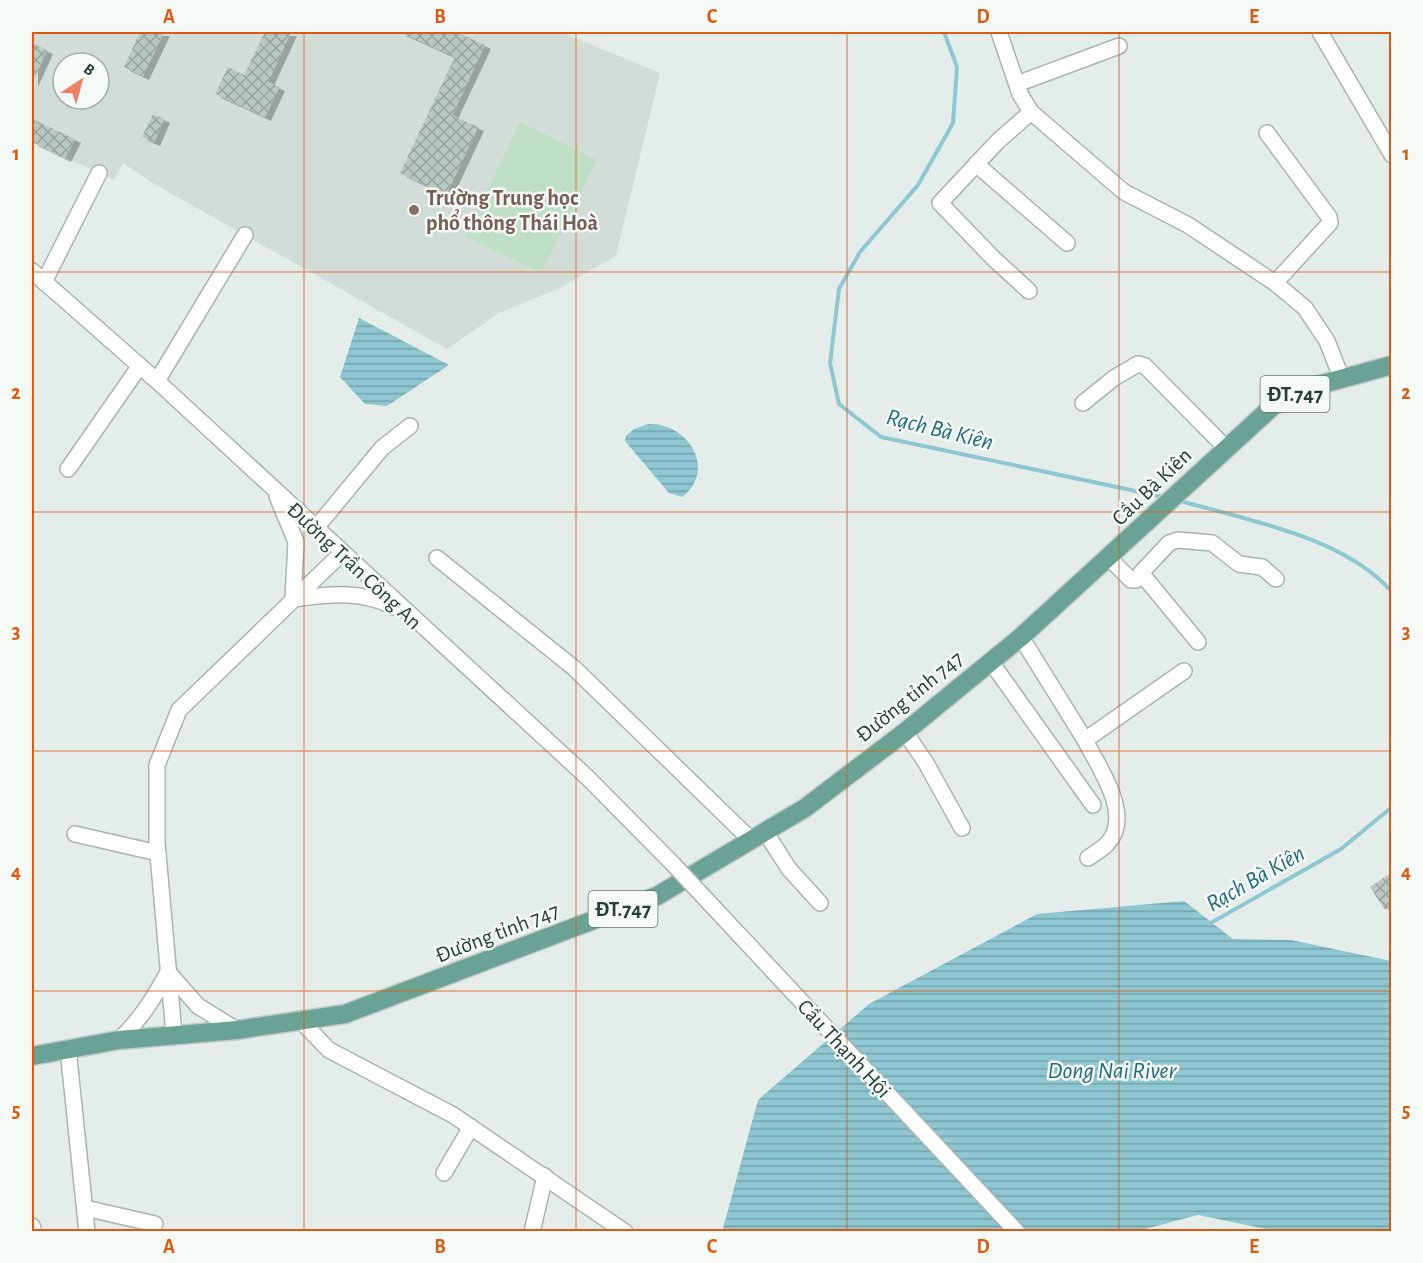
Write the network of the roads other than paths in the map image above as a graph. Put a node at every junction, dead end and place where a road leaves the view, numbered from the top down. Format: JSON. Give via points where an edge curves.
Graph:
{"nodes":[{"id":1,"x":999,"y":32,"type":"edge"},
{"id":2,"x":1320,"y":32,"type":"edge"},
{"id":3,"x":1119,"y":46,"type":"dead end"},
{"id":4,"x":1017,"y":84,"type":"junction"},
{"id":5,"x":1031,"y":112,"type":"junction"},
{"id":6,"x":1267,"y":133,"type":"dead end"},
{"id":7,"x":1392,"y":156,"type":"edge"},
{"id":8,"x":976,"y":164,"type":"junction"},
{"id":9,"x":99,"y":173,"type":"dead end"},
{"id":10,"x":245,"y":235,"type":"dead end"},
{"id":11,"x":1067,"y":243,"type":"dead end"},
{"id":12,"x":32,"y":271,"type":"edge"},
{"id":13,"x":44,"y":282,"type":"junction"},
{"id":14,"x":1275,"y":283,"type":"junction"},
{"id":15,"x":1029,"y":291,"type":"dead end"},
{"id":16,"x":1392,"y":365,"type":"edge"},
{"id":17,"x":139,"y":367,"type":"junction"},
{"id":18,"x":1341,"y":377,"type":"junction"},
{"id":19,"x":157,"y":381,"type":"junction"},
{"id":20,"x":1083,"y":403,"type":"dead end"},
{"id":21,"x":410,"y":426,"type":"dead end"},
{"id":22,"x":1221,"y":452,"type":"junction"},
{"id":23,"x":68,"y":469,"type":"dead end"},
{"id":24,"x":275,"y":491,"type":"junction"},
{"id":25,"x":315,"y":529,"type":"junction"},
{"id":26,"x":342,"y":553,"type":"junction"},
{"id":27,"x":1113,"y":554,"type":"junction"},
{"id":28,"x":437,"y":558,"type":"dead end"},
{"id":29,"x":1141,"y":573,"type":"junction"},
{"id":30,"x":1276,"y":579,"type":"dead end"},
{"id":31,"x":293,"y":598,"type":"junction"},
{"id":32,"x":411,"y":616,"type":"junction"},
{"id":33,"x":1021,"y":637,"type":"junction"},
{"id":34,"x":1198,"y":642,"type":"dead end"},
{"id":35,"x":990,"y":662,"type":"junction"},
{"id":36,"x":1184,"y":671,"type":"dead end"},
{"id":37,"x":905,"y":732,"type":"junction"},
{"id":38,"x":1086,"y":740,"type":"junction"},
{"id":39,"x":1094,"y":805,"type":"dead end"},
{"id":40,"x":962,"y":828,"type":"dead end"},
{"id":41,"x":75,"y":834,"type":"dead end"},
{"id":42,"x":759,"y":837,"type":"junction"},
{"id":43,"x":158,"y":853,"type":"junction"},
{"id":44,"x":1088,"y":858,"type":"dead end"},
{"id":45,"x":673,"y":864,"type":"joint"},
{"id":46,"x":820,"y":903,"type":"dead end"},
{"id":47,"x":168,"y":972,"type":"junction"},
{"id":48,"x":299,"y":1019,"type":"junction"},
{"id":49,"x":237,"y":1030,"type":"junction"},
{"id":50,"x":174,"y":1034,"type":"junction"},
{"id":51,"x":119,"y":1040,"type":"junction"},
{"id":52,"x":68,"y":1049,"type":"junction"},
{"id":53,"x":32,"y":1056,"type":"edge"},
{"id":54,"x":471,"y":1127,"type":"junction"},
{"id":55,"x":444,"y":1173,"type":"dead end"},
{"id":56,"x":545,"y":1176,"type":"junction"},
{"id":57,"x":85,"y":1208,"type":"junction"},
{"id":58,"x":155,"y":1224,"type":"dead end"},
{"id":59,"x":87,"y":1232,"type":"edge"},
{"id":60,"x":532,"y":1232,"type":"edge"},
{"id":61,"x":625,"y":1232,"type":"edge"},
{"id":62,"x":1017,"y":1232,"type":"edge"}],
"edges":[{"from":1,"to":4,"type":"street"},
{"from":2,"to":7,"type":"street"},
{"from":3,"to":4,"type":"street"},
{"from":4,"to":5,"type":"street"},
{"from":5,"to":8,"type":"street"},
{"from":5,"to":14,"type":"street","via":[[1124,192],[1188,225]]},
{"from":6,"to":14,"type":"street","via":[[1329,217],[1330,224]]},
{"from":8,"to":11,"type":"street"},
{"from":8,"to":15,"type":"street","via":[[940,203]]},
{"from":9,"to":13,"type":"street"},
{"from":10,"to":19,"type":"street"},
{"from":12,"to":13,"type":"street","name":"Đường Trần Công An"},
{"from":13,"to":17,"type":"street","name":"Đường Trần Công An"},
{"from":14,"to":18,"type":"street","via":[[1305,309],[1327,341]]},
{"from":16,"to":18,"type":"main road","number":"ĐT.747"},
{"from":17,"to":19,"type":"street","name":"Đường Trần Công An"},
{"from":17,"to":23,"type":"street"},
{"from":18,"to":22,"type":"main road","number":"ĐT.747","via":[[1304,389],[1273,406]]},
{"from":19,"to":24,"type":"street","name":"Đường Trần Công An"},
{"from":20,"to":22,"type":"street","via":[[1114,378],[1138,364],[1145,366]]},
{"from":21,"to":25,"type":"street","via":[[382,448]]},
{"from":22,"to":27,"type":"main road","name":"Cầu Bà Kiên","number":"ĐT.747"},
{"from":24,"to":25,"type":"street","name":"Đường Trần Công An"},
{"from":24,"to":31,"type":"street","via":[[296,542]]},
{"from":25,"to":26,"type":"street","name":"Đường Trần Công An"},
{"from":26,"to":31,"type":"street"},
{"from":26,"to":32,"type":"street","name":"Đường Trần Công An"},
{"from":27,"to":29,"type":"street","via":[[1131,580]]},
{"from":27,"to":33,"type":"main road","name":"Đường tỉnh 747","number":"ĐT.747"},
{"from":28,"to":42,"type":"street","via":[[574,668]]},
{"from":29,"to":30,"type":"street","via":[[1168,543],[1197,540],[1212,543],[1239,564],[1262,567]]},
{"from":29,"to":34,"type":"street"},
{"from":31,"to":32,"type":"street","via":[[361,595]]},
{"from":31,"to":43,"type":"street","via":[[179,710],[157,765]]},
{"from":32,"to":45,"type":"street","name":"Đường Trần Công An","via":[[588,778]]},
{"from":33,"to":35,"type":"main road","name":"Đường tỉnh 747","number":"ĐT.747"},
{"from":33,"to":38,"type":"street"},
{"from":35,"to":37,"type":"main road","name":"Đường tỉnh 747","number":"ĐT.747"},
{"from":35,"to":39,"type":"street"},
{"from":36,"to":38,"type":"street"},
{"from":37,"to":40,"type":"street"},
{"from":37,"to":42,"type":"main road","name":"Đường tỉnh 747","number":"ĐT.747","via":[[805,808]]},
{"from":38,"to":44,"type":"street","via":[[1118,817],[1107,844]]},
{"from":41,"to":43,"type":"street"},
{"from":42,"to":46,"type":"street"},
{"from":42,"to":48,"type":"main road","name":"Đường tỉnh 747","number":"ĐT.747","via":[[657,896],[345,1014]]},
{"from":43,"to":47,"type":"street"},
{"from":45,"to":62,"type":"street","name":"Cầu Thạnh Hội","bridge":true},
{"from":47,"to":49,"type":"street","via":[[198,1006]]},
{"from":47,"to":50,"type":"street"},
{"from":47,"to":51,"type":"street","via":[[138,1022]]},
{"from":48,"to":49,"type":"main road","name":"Đường tỉnh 747","number":"ĐT.747"},
{"from":48,"to":54,"type":"street","via":[[329,1050]]},
{"from":49,"to":50,"type":"main road","name":"Đường tỉnh 747","number":"ĐT.747"},
{"from":50,"to":51,"type":"main road","name":"Đường tỉnh 747","number":"ĐT.747"},
{"from":51,"to":52,"type":"main road","name":"Đường tỉnh 747","number":"ĐT.747"},
{"from":52,"to":53,"type":"main road","name":"Đường tỉnh 747","number":"ĐT.747"},
{"from":52,"to":57,"type":"street"},
{"from":54,"to":55,"type":"street"},
{"from":54,"to":56,"type":"street"},
{"from":56,"to":60,"type":"street"},
{"from":56,"to":61,"type":"street"},
{"from":57,"to":58,"type":"street"},
{"from":57,"to":59,"type":"street"}]}
